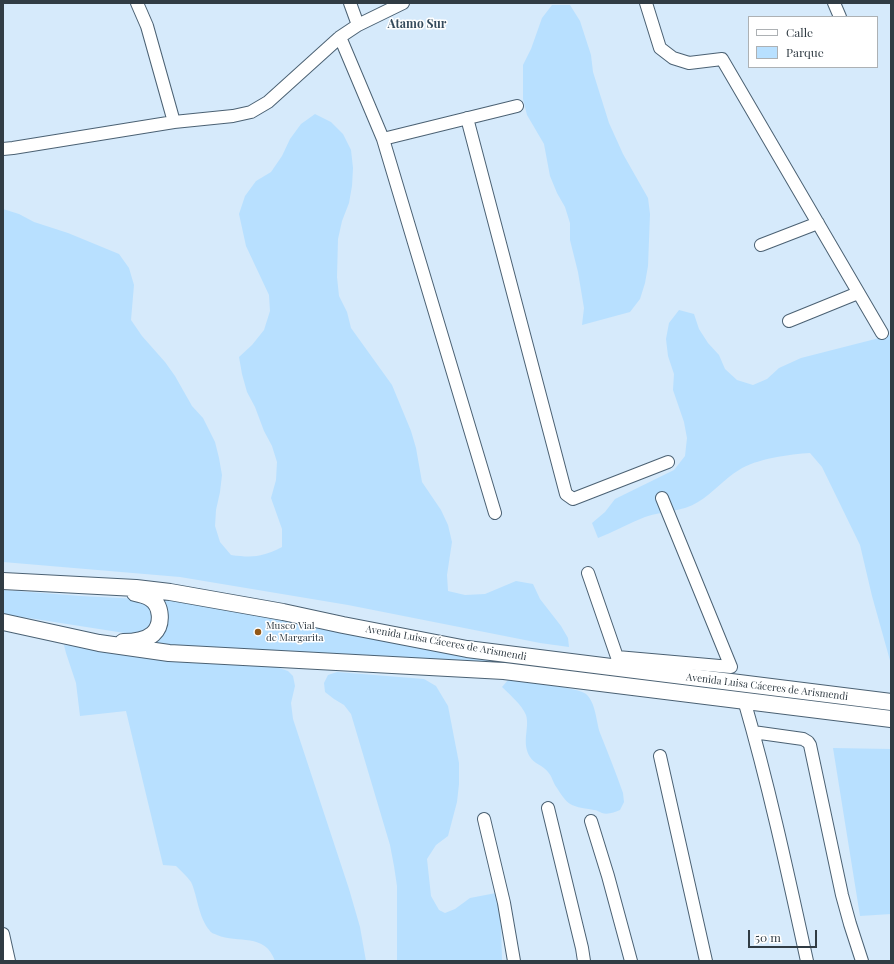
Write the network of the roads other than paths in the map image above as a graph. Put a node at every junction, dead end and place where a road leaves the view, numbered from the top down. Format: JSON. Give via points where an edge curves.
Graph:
{"nodes":[{"id":1,"x":138,"y":3,"type":"edge"},
{"id":2,"x":350,"y":3,"type":"edge"},
{"id":3,"x":403,"y":3,"type":"edge"},
{"id":4,"x":646,"y":3,"type":"edge"},
{"id":5,"x":834,"y":3,"type":"edge"},
{"id":6,"x":840,"y":16,"type":"edge"},
{"id":7,"x":358,"y":25,"type":"junction"},
{"id":8,"x":340,"y":37,"type":"junction"},
{"id":9,"x":517,"y":106,"type":"dead end"},
{"id":10,"x":468,"y":118,"type":"junction"},
{"id":11,"x":174,"y":122,"type":"junction"},
{"id":12,"x":383,"y":139,"type":"junction"},
{"id":13,"x":3,"y":149,"type":"edge"},
{"id":14,"x":818,"y":223,"type":"junction"},
{"id":15,"x":761,"y":245,"type":"dead end"},
{"id":16,"x":858,"y":293,"type":"junction"},
{"id":17,"x":789,"y":321,"type":"dead end"},
{"id":18,"x":882,"y":333,"type":"dead end"},
{"id":19,"x":668,"y":462,"type":"dead end"},
{"id":20,"x":662,"y":498,"type":"dead end"},
{"id":21,"x":495,"y":513,"type":"dead end"},
{"id":22,"x":588,"y":573,"type":"dead end"},
{"id":23,"x":3,"y":581,"type":"edge"},
{"id":24,"x":102,"y":586,"type":"junction"},
{"id":25,"x":3,"y":622,"type":"edge"},
{"id":26,"x":100,"y":643,"type":"junction"},
{"id":27,"x":731,"y":667,"type":"junction"},
{"id":28,"x":755,"y":685,"type":"junction"},
{"id":29,"x":744,"y":700,"type":"junction"},
{"id":30,"x":891,"y":702,"type":"edge"},
{"id":31,"x":891,"y":719,"type":"edge"},
{"id":32,"x":753,"y":732,"type":"junction"},
{"id":33,"x":660,"y":756,"type":"dead end"},
{"id":34,"x":548,"y":808,"type":"dead end"},
{"id":35,"x":484,"y":819,"type":"dead end"},
{"id":36,"x":591,"y":821,"type":"dead end"},
{"id":37,"x":3,"y":934,"type":"edge"},
{"id":38,"x":9,"y":961,"type":"edge"},
{"id":39,"x":514,"y":961,"type":"edge"},
{"id":40,"x":584,"y":961,"type":"edge"},
{"id":41,"x":631,"y":961,"type":"edge"},
{"id":42,"x":706,"y":961,"type":"edge"},
{"id":43,"x":807,"y":961,"type":"edge"},
{"id":44,"x":862,"y":961,"type":"edge"}],
"edges":[{"from":1,"to":11,"type":"street"},
{"from":2,"to":7,"type":"street"},
{"from":3,"to":7,"type":"street"},
{"from":4,"to":14,"type":"street","via":[[660,48],[664,52],[689,63],[722,59]]},
{"from":5,"to":6,"type":"street"},
{"from":7,"to":8,"type":"street"},
{"from":8,"to":11,"type":"street","via":[[268,102],[251,112]]},
{"from":8,"to":12,"type":"street"},
{"from":9,"to":10,"type":"street"},
{"from":10,"to":12,"type":"street"},
{"from":10,"to":19,"type":"street","via":[[566,494],[573,499]]},
{"from":11,"to":13,"type":"street"},
{"from":12,"to":21,"type":"street"},
{"from":14,"to":15,"type":"street"},
{"from":14,"to":16,"type":"street"},
{"from":16,"to":17,"type":"street"},
{"from":16,"to":18,"type":"street"},
{"from":20,"to":27,"type":"street"},
{"from":22,"to":27,"type":"street","via":[[618,657]]},
{"from":23,"to":24,"type":"main road","name":"Avenida Luisa Cáceres de Arismendi"},
{"from":24,"to":26,"type":"main road","via":[[150,598],[156,604],[160,619],[153,634],[144,639],[134,642]]},
{"from":24,"to":28,"type":"main road","name":"Avenida Luisa Cáceres de Arismendi","via":[[212,598],[467,649]]},
{"from":25,"to":26,"type":"main road","name":"Avenida Luisa Cáceres de Arismendi"},
{"from":26,"to":29,"type":"main road","name":"Avenida Luisa Cáceres de Arismendi","via":[[168,653],[504,671]]},
{"from":27,"to":28,"type":"street"},
{"from":28,"to":30,"type":"main road","name":"Avenida Luisa Cáceres de Arismendi"},
{"from":29,"to":31,"type":"main road","name":"Avenida Luisa Cáceres de Arismendi"},
{"from":29,"to":32,"type":"street"},
{"from":32,"to":43,"type":"street","via":[[776,816]]},
{"from":32,"to":44,"type":"street","via":[[803,740],[810,745],[842,895]]},
{"from":33,"to":42,"type":"street"},
{"from":34,"to":40,"type":"street"},
{"from":35,"to":39,"type":"street","via":[[504,903]]},
{"from":36,"to":41,"type":"street"},
{"from":37,"to":38,"type":"street"}]}
